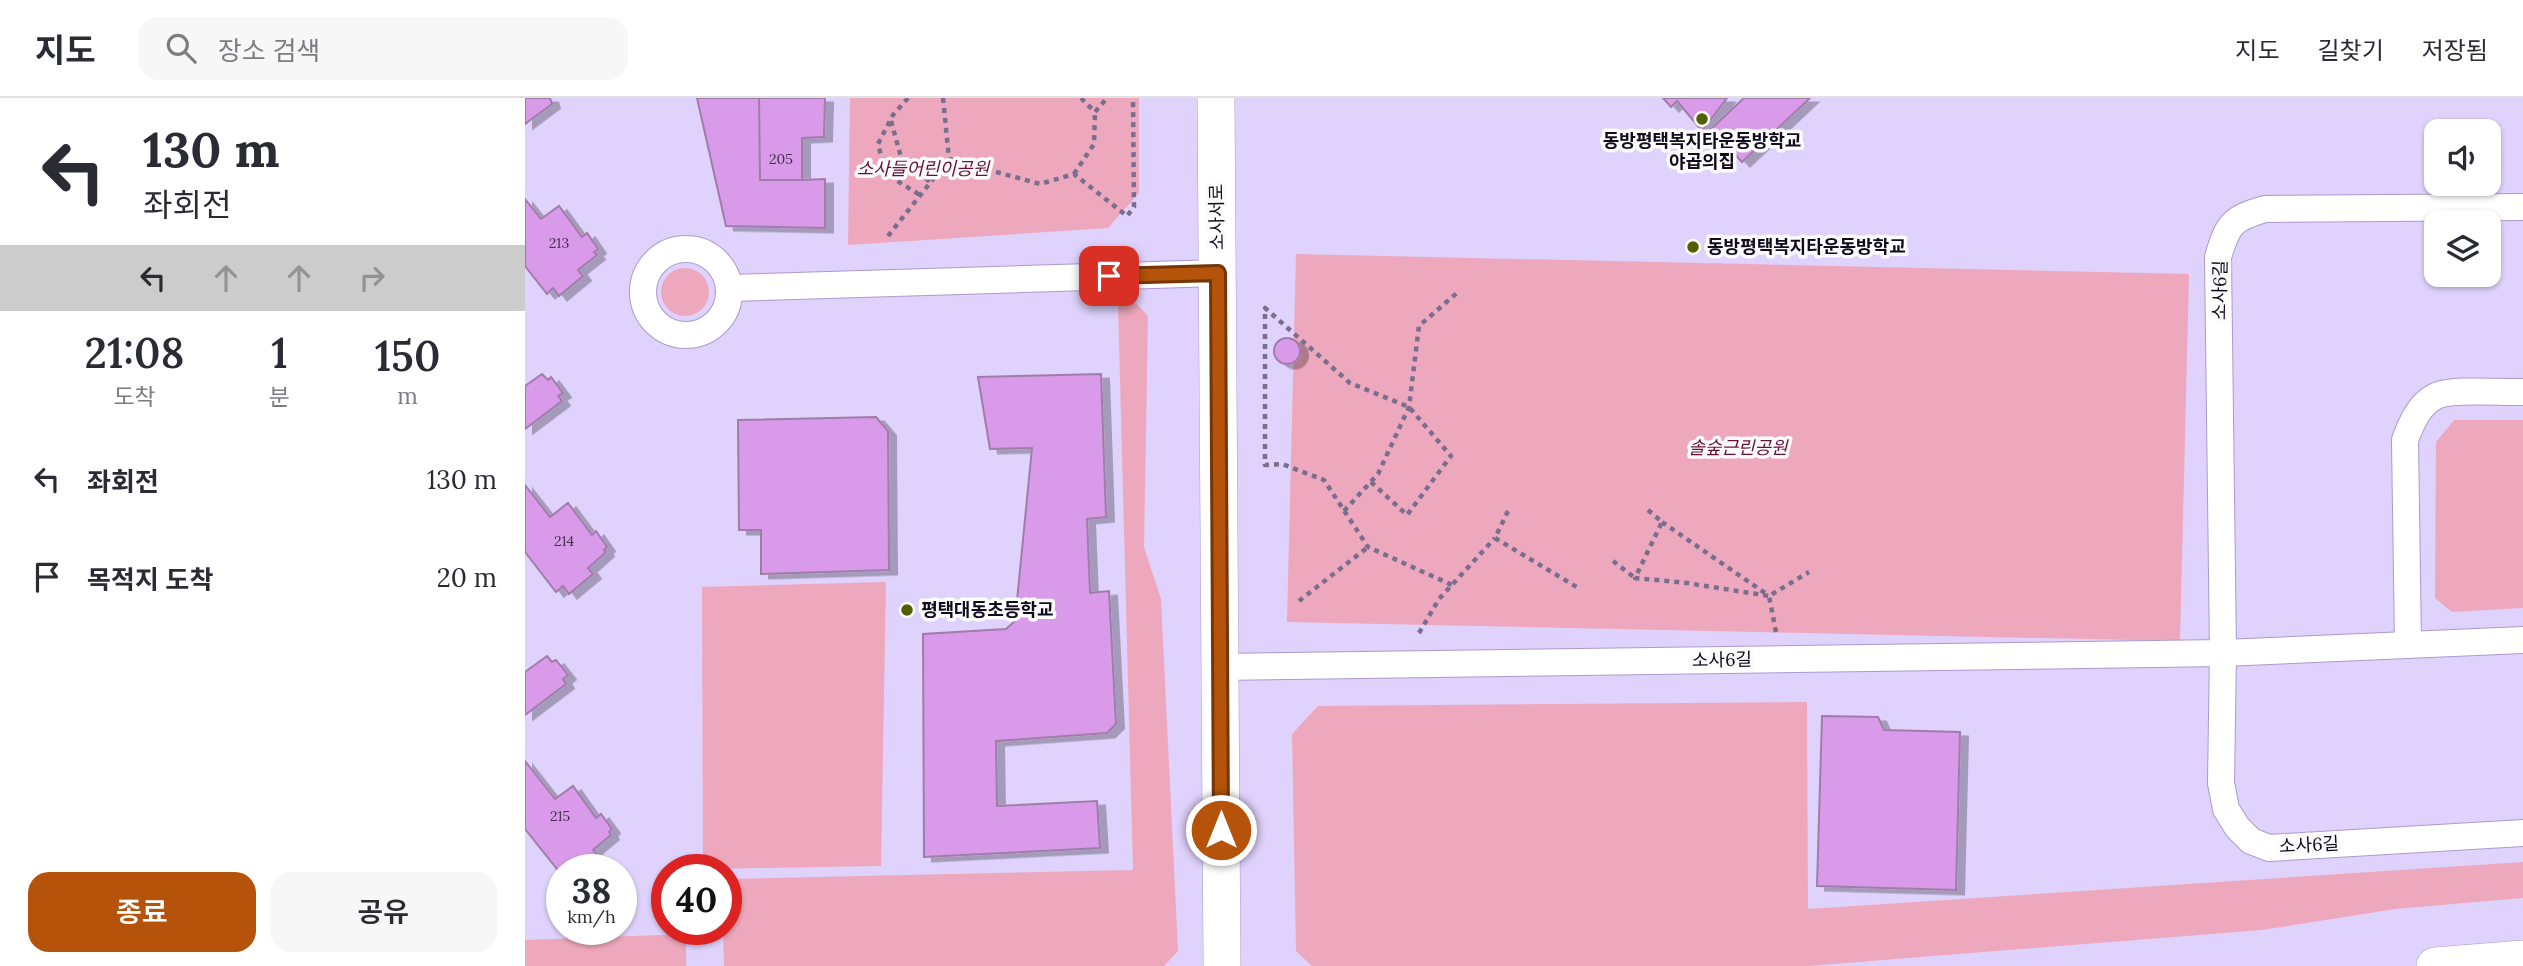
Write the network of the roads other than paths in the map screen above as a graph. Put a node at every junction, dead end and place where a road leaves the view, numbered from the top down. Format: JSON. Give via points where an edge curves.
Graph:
{"nodes":[{"id":1,"x":1216,"y":98,"type":"edge"},
{"id":2,"x":2523,"y":208,"type":"edge"},
{"id":3,"x":1218,"y":273,"type":"junction"},
{"id":4,"x":729,"y":288,"type":"dead end"},
{"id":5,"x":2523,"y":392,"type":"edge"},
{"id":6,"x":2523,"y":640,"type":"edge"},
{"id":7,"x":2408,"y":645,"type":"junction"},
{"id":8,"x":2223,"y":653,"type":"junction"},
{"id":9,"x":1221,"y":667,"type":"junction"},
{"id":10,"x":2523,"y":833,"type":"edge"},
{"id":11,"x":2523,"y":959,"type":"edge"},
{"id":12,"x":1222,"y":966,"type":"edge"},
{"id":13,"x":2435,"y":966,"type":"edge"}],
"edges":[{"from":1,"to":3,"type":"street","name":"소사서로"},
{"from":2,"to":8,"type":"street","name":"소사6길","via":[[2265,209],[2239,217],[2225,233],[2218,257]]},
{"from":3,"to":4,"type":"street"},
{"from":3,"to":9,"type":"street","name":"소사서로"},
{"from":5,"to":7,"type":"street","via":[[2435,396],[2410,426],[2405,440]]},
{"from":6,"to":7,"type":"street"},
{"from":7,"to":8,"type":"street"},
{"from":8,"to":9,"type":"street","name":"소사6길"},
{"from":8,"to":10,"type":"street","name":"소사6길","via":[[2221,783],[2226,809],[2251,841],[2269,848]]},
{"from":9,"to":12,"type":"street","name":"소사서로"},
{"from":11,"to":13,"type":"street"}]}
